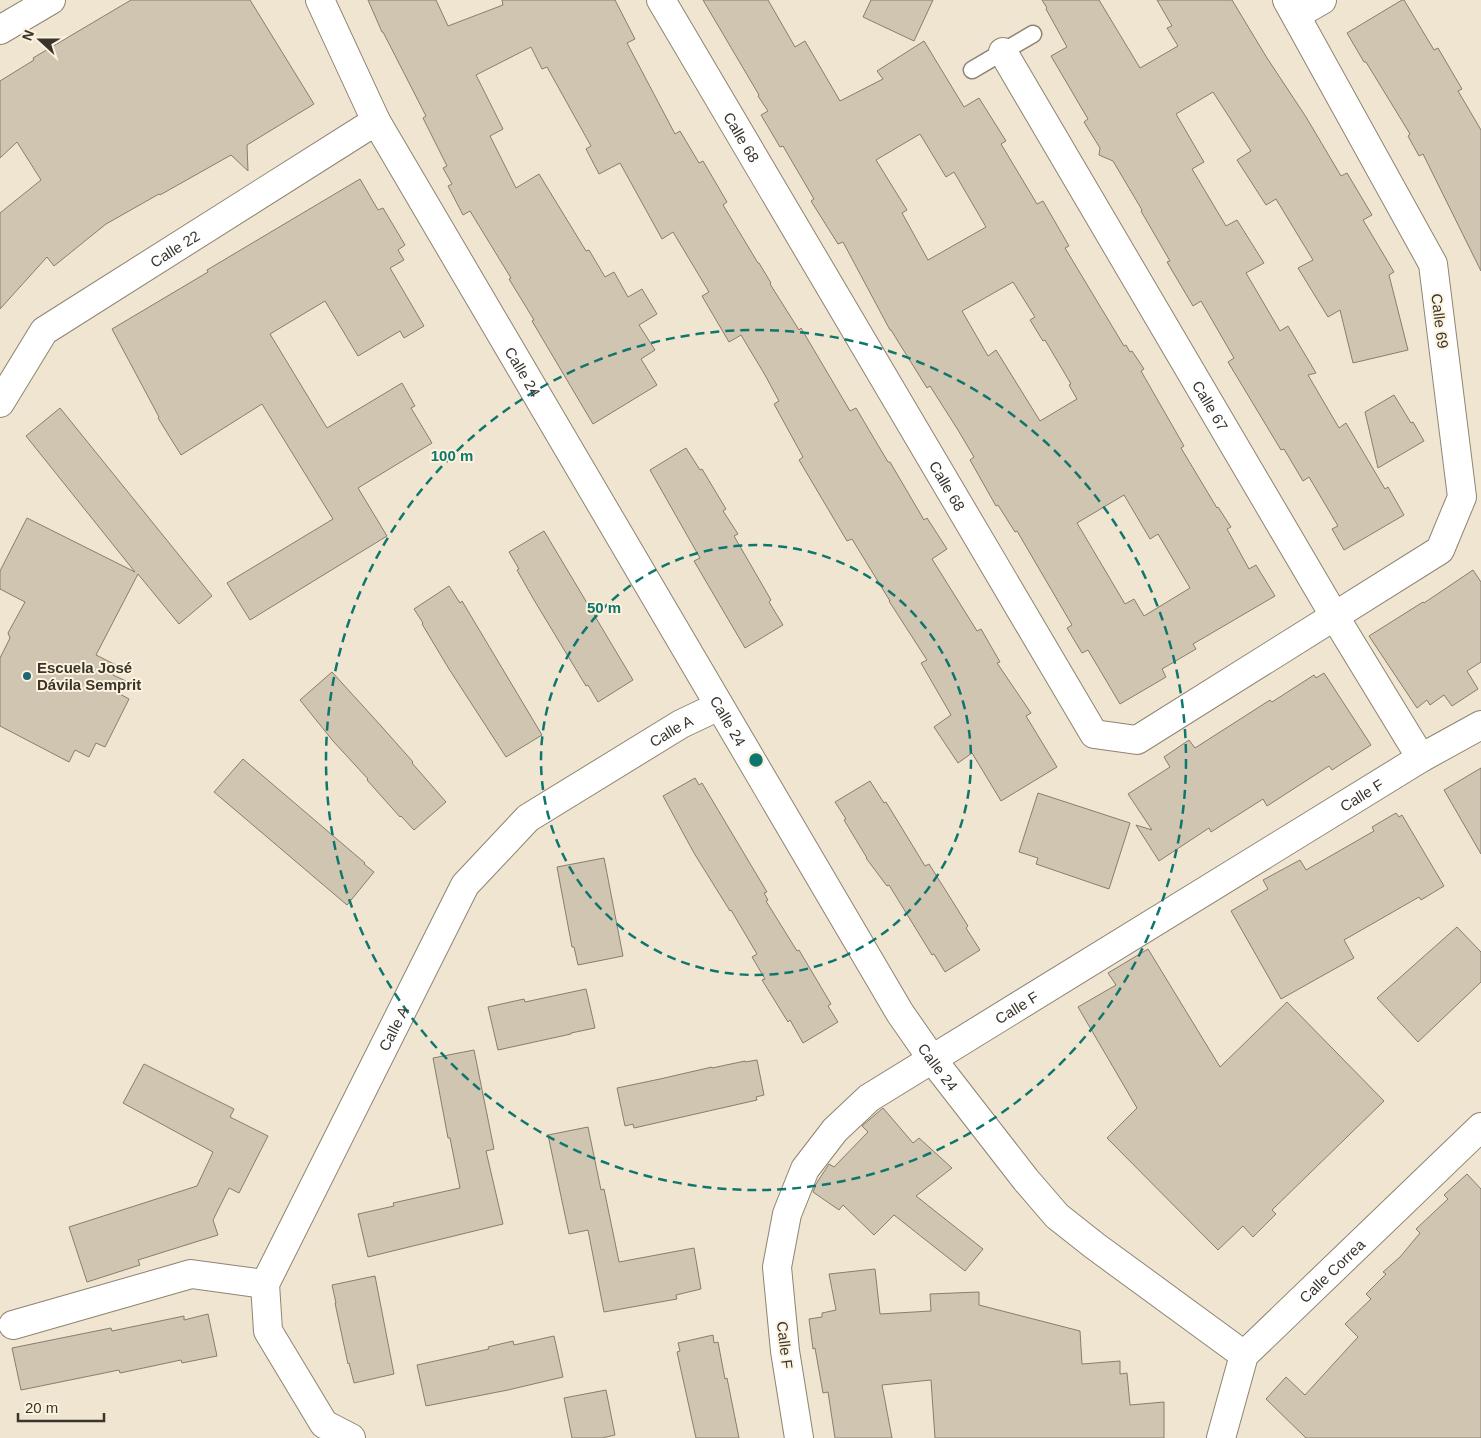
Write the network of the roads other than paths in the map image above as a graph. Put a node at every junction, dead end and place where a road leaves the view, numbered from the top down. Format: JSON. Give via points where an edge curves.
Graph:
{"nodes":[{"id":1,"x":50,"y":0,"type":"edge"},
{"id":2,"x":320,"y":0,"type":"edge"},
{"id":3,"x":660,"y":0,"type":"edge"},
{"id":4,"x":1322,"y":0,"type":"edge"},
{"id":5,"x":1292,"y":8,"type":"edge"},
{"id":6,"x":0,"y":30,"type":"edge"},
{"id":7,"x":1033,"y":34,"type":"dead end"},
{"id":8,"x":1002,"y":52,"type":"junction"},
{"id":9,"x":972,"y":70,"type":"dead end"},
{"id":10,"x":376,"y":121,"type":"junction"},
{"id":11,"x":0,"y":403,"type":"edge"},
{"id":12,"x":1335,"y":617,"type":"junction"},
{"id":13,"x":719,"y":706,"type":"junction"},
{"id":14,"x":1481,"y":724,"type":"edge"},
{"id":15,"x":1421,"y":758,"type":"junction"},
{"id":16,"x":932,"y":1060,"type":"junction"},
{"id":17,"x":1481,"y":1127,"type":"edge"},
{"id":18,"x":265,"y":1284,"type":"junction"},
{"id":19,"x":13,"y":1325,"type":"dead end"},
{"id":20,"x":1244,"y":1355,"type":"junction"},
{"id":21,"x":351,"y":1438,"type":"edge"},
{"id":22,"x":799,"y":1438,"type":"edge"},
{"id":23,"x":1221,"y":1438,"type":"edge"}],
"edges":[{"from":1,"to":6,"type":"street"},
{"from":2,"to":10,"type":"street","name":"Calle 24"},
{"from":3,"to":12,"type":"street","name":"Calle 68","via":[[1094,734],[1138,740]]},
{"from":4,"to":5,"type":"street"},
{"from":5,"to":12,"type":"street","name":"Calle 69","via":[[1432,264],[1462,497],[1440,550]]},
{"from":7,"to":8,"type":"lane"},
{"from":8,"to":9,"type":"lane"},
{"from":8,"to":12,"type":"street","name":"Calle 67"},
{"from":10,"to":11,"type":"street","name":"Calle 22","via":[[44,331]]},
{"from":10,"to":13,"type":"street","name":"Calle 24"},
{"from":12,"to":15,"type":"street","name":"Calle 67"},
{"from":13,"to":16,"type":"street","name":"Calle 24","via":[[900,1013]]},
{"from":13,"to":18,"type":"street","name":"Calle A","via":[[682,724],[528,818],[465,885]]},
{"from":14,"to":15,"type":"street","name":"Calle F"},
{"from":15,"to":16,"type":"street","name":"Calle F"},
{"from":16,"to":20,"type":"street","name":"Calle 24","via":[[1057,1216]]},
{"from":16,"to":22,"type":"street","name":"Calle F","via":[[869,1098],[835,1130],[805,1168],[787,1214],[777,1268],[785,1351]]},
{"from":17,"to":20,"type":"street","name":"Calle Correa"},
{"from":18,"to":19,"type":"street","via":[[191,1274]]},
{"from":18,"to":21,"type":"street","via":[[268,1331],[324,1424]]},
{"from":20,"to":23,"type":"street"}]}
